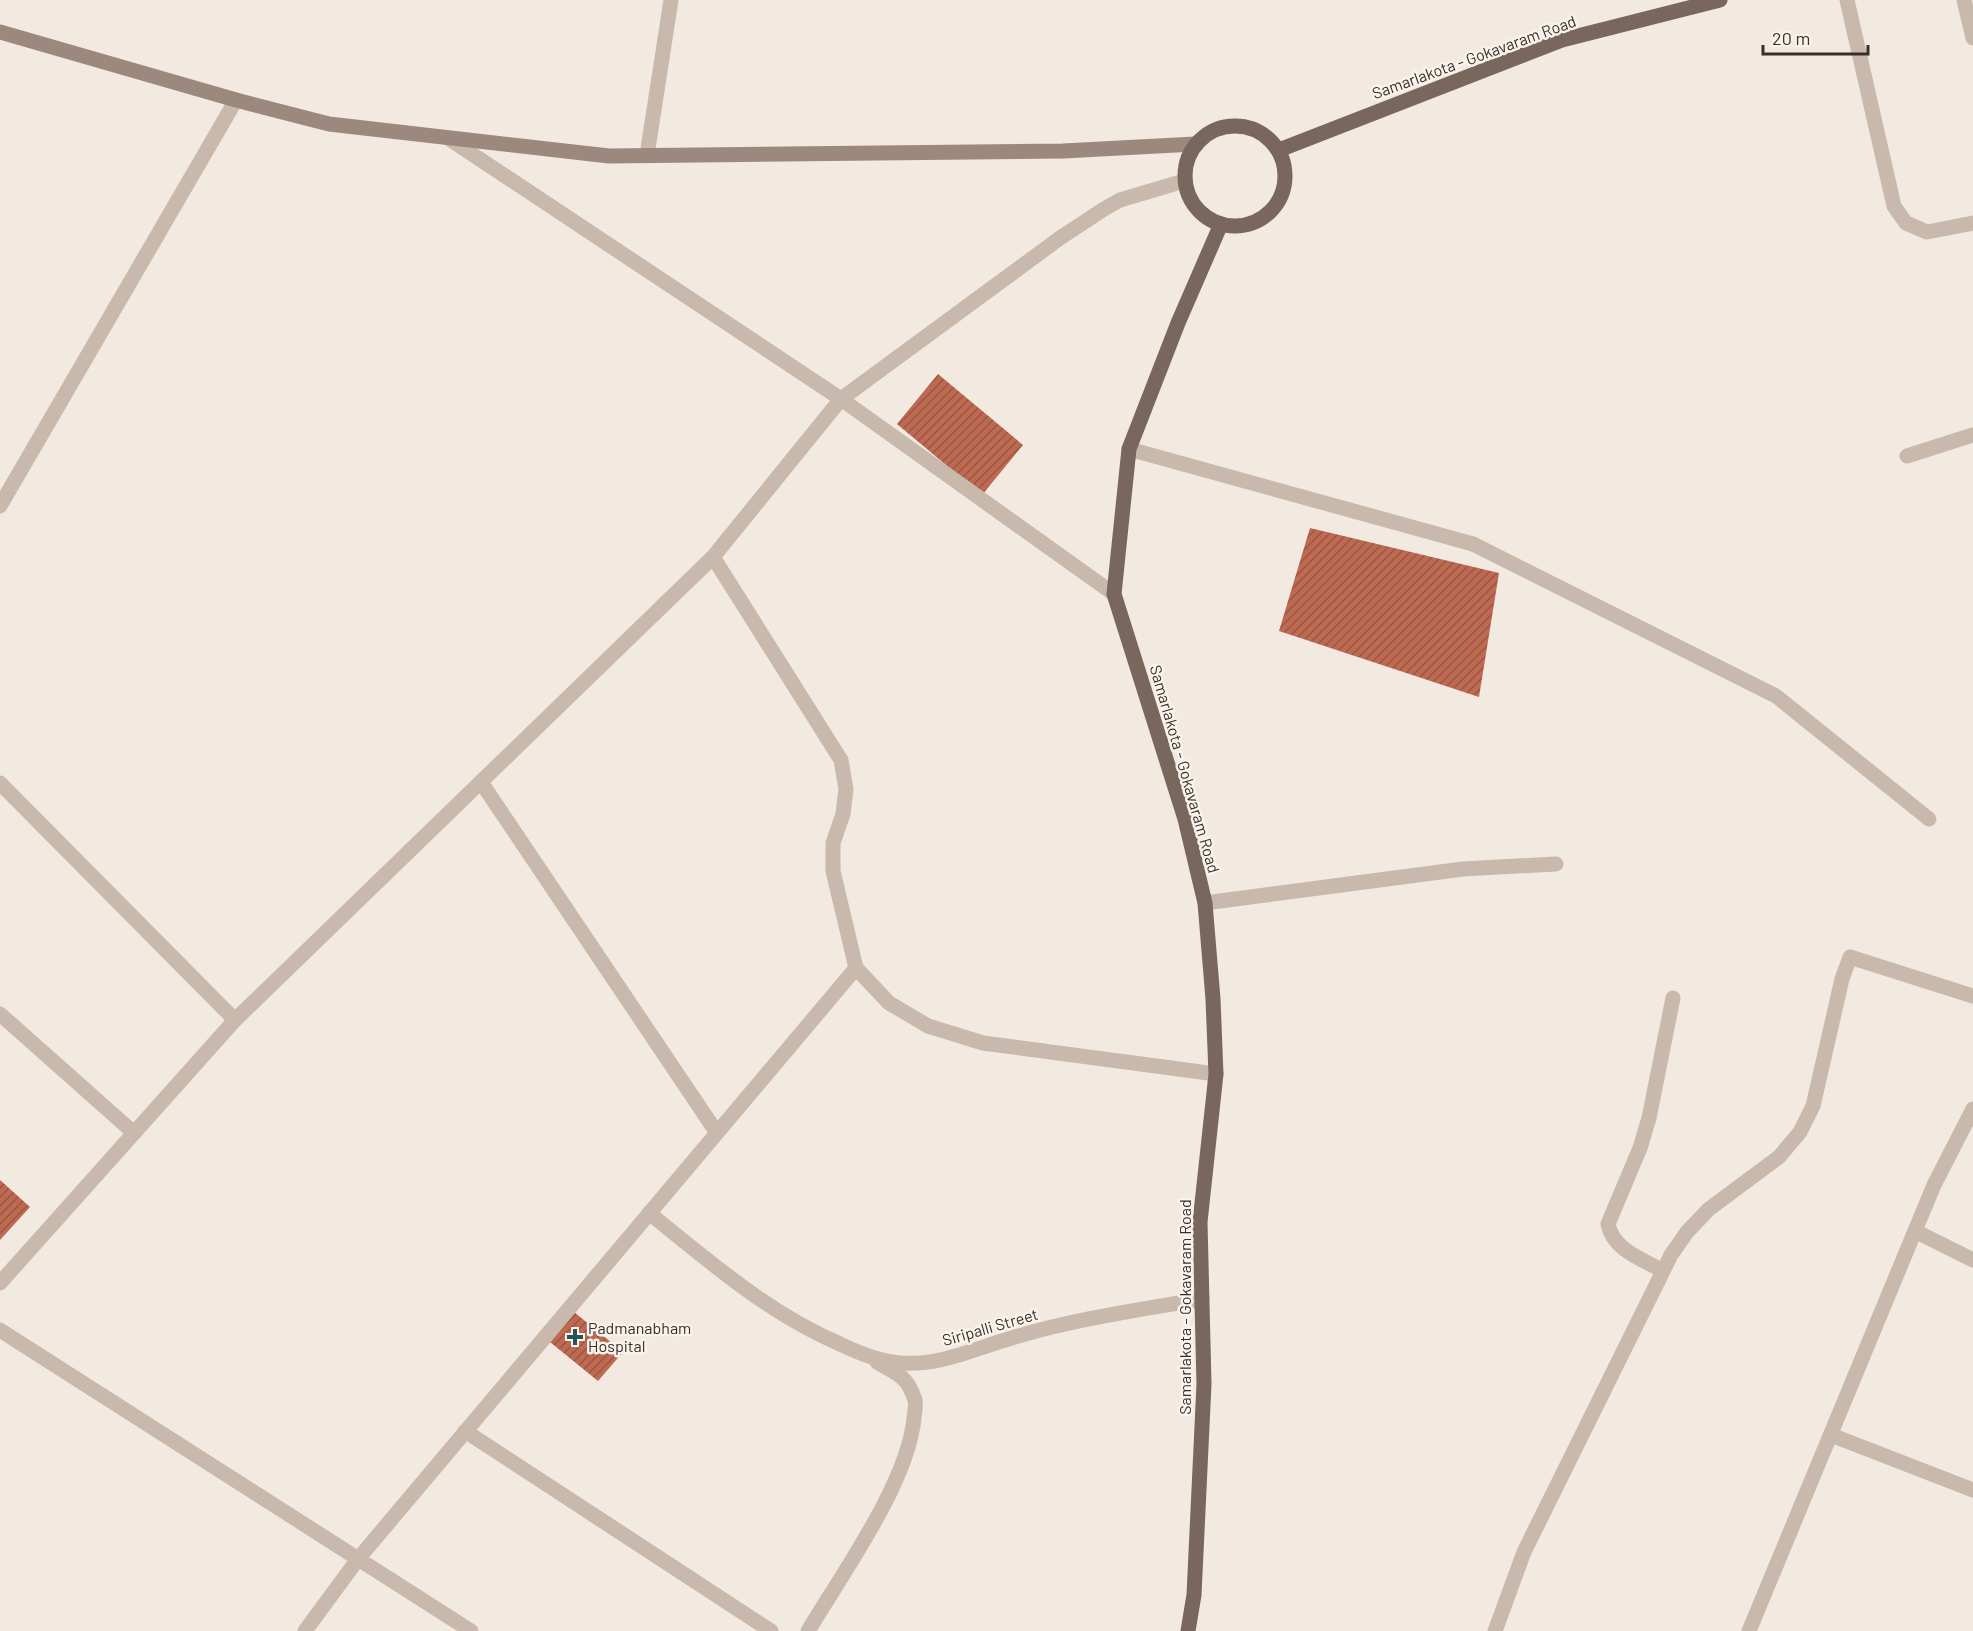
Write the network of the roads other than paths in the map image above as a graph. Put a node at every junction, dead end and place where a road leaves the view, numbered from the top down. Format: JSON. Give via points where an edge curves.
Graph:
{"nodes":[{"id":1,"x":671,"y":0,"type":"edge"},
{"id":2,"x":1720,"y":0,"type":"edge"},
{"id":3,"x":1847,"y":0,"type":"edge"},
{"id":4,"x":1964,"y":0,"type":"edge"},
{"id":5,"x":1684,"y":4,"type":"edge"},
{"id":6,"x":0,"y":32,"type":"edge"},
{"id":7,"x":1973,"y":38,"type":"edge"},
{"id":8,"x":237,"y":100,"type":"junction"},
{"id":9,"x":448,"y":138,"type":"junction"},
{"id":10,"x":1195,"y":144,"type":"junction"},
{"id":11,"x":1279,"y":150,"type":"junction"},
{"id":12,"x":647,"y":155,"type":"junction"},
{"id":13,"x":1184,"y":181,"type":"junction"},
{"id":14,"x":1973,"y":223,"type":"edge"},
{"id":15,"x":1221,"y":224,"type":"junction"},
{"id":16,"x":841,"y":399,"type":"junction"},
{"id":17,"x":1973,"y":435,"type":"edge"},
{"id":18,"x":1129,"y":449,"type":"junction"},
{"id":19,"x":1907,"y":456,"type":"dead end"},
{"id":20,"x":0,"y":506,"type":"edge"},
{"id":21,"x":713,"y":557,"type":"junction"},
{"id":22,"x":1114,"y":594,"type":"junction"},
{"id":23,"x":481,"y":782,"type":"junction"},
{"id":24,"x":0,"y":783,"type":"edge"},
{"id":25,"x":1929,"y":819,"type":"dead end"},
{"id":26,"x":1556,"y":864,"type":"dead end"},
{"id":27,"x":1205,"y":903,"type":"junction"},
{"id":28,"x":856,"y":968,"type":"junction"},
{"id":29,"x":1973,"y":996,"type":"edge"},
{"id":30,"x":1673,"y":998,"type":"dead end"},
{"id":31,"x":0,"y":1014,"type":"edge"},
{"id":32,"x":235,"y":1020,"type":"junction"},
{"id":33,"x":1216,"y":1074,"type":"junction"},
{"id":34,"x":1973,"y":1109,"type":"edge"},
{"id":35,"x":134,"y":1133,"type":"junction"},
{"id":36,"x":717,"y":1133,"type":"junction"},
{"id":37,"x":1959,"y":1137,"type":"junction"},
{"id":38,"x":1973,"y":1144,"type":"edge"},
{"id":39,"x":649,"y":1213,"type":"junction"},
{"id":40,"x":1915,"y":1231,"type":"junction"},
{"id":41,"x":1973,"y":1260,"type":"edge"},
{"id":42,"x":1663,"y":1271,"type":"junction"},
{"id":43,"x":0,"y":1283,"type":"edge"},
{"id":44,"x":1202,"y":1299,"type":"junction"},
{"id":45,"x":0,"y":1330,"type":"edge"},
{"id":46,"x":870,"y":1358,"type":"junction"},
{"id":47,"x":465,"y":1431,"type":"junction"},
{"id":48,"x":1831,"y":1435,"type":"junction"},
{"id":49,"x":1973,"y":1490,"type":"edge"},
{"id":50,"x":358,"y":1558,"type":"junction"},
{"id":51,"x":305,"y":1631,"type":"edge"},
{"id":52,"x":471,"y":1631,"type":"edge"},
{"id":53,"x":771,"y":1631,"type":"edge"},
{"id":54,"x":808,"y":1631,"type":"edge"},
{"id":55,"x":1188,"y":1631,"type":"edge"},
{"id":56,"x":1495,"y":1631,"type":"edge"},
{"id":57,"x":1749,"y":1631,"type":"edge"}],
"edges":[{"from":1,"to":12,"type":"street"},
{"from":2,"to":5,"type":"main road","name":"Samarlakota - Gokavaram Road"},
{"from":3,"to":14,"type":"street","via":[[1894,206],[1906,223],[1927,232]]},
{"from":4,"to":7,"type":"street"},
{"from":5,"to":11,"type":"main road","name":"Samarlakota - Gokavaram Road","via":[[1562,40]]},
{"from":6,"to":8,"type":"main road"},
{"from":8,"to":9,"type":"main road","via":[[329,124]]},
{"from":8,"to":20,"type":"street"},
{"from":9,"to":12,"type":"main road","via":[[609,156]]},
{"from":9,"to":16,"type":"street"},
{"from":10,"to":11,"type":"main road","via":[[1214,129],[1238,125],[1262,132]]},
{"from":10,"to":12,"type":"main road","via":[[1063,151]]},
{"from":10,"to":13,"type":"main road","via":[[1186,162]]},
{"from":11,"to":15,"type":"main road","via":[[1286,172],[1282,196],[1267,215],[1252,222]]},
{"from":13,"to":15,"type":"main road","via":[[1191,200],[1203,215]]},
{"from":13,"to":16,"type":"street","via":[[1120,200],[1104,209]]},
{"from":15,"to":18,"type":"main road","name":"Samarlakota - Gokavaram Road"},
{"from":16,"to":21,"type":"street"},
{"from":16,"to":22,"type":"street"},
{"from":17,"to":19,"type":"street"},
{"from":18,"to":22,"type":"main road","name":"Samarlakota - Gokavaram Road"},
{"from":18,"to":25,"type":"street","via":[[1473,544],[1776,696]]},
{"from":21,"to":23,"type":"street"},
{"from":21,"to":28,"type":"street","via":[[841,759],[846,789],[832,865]]},
{"from":22,"to":27,"type":"main road","name":"Samarlakota - Gokavaram Road","via":[[1185,819]]},
{"from":23,"to":32,"type":"street"},
{"from":23,"to":36,"type":"street"},
{"from":24,"to":32,"type":"street"},
{"from":26,"to":27,"type":"street","via":[[1463,870]]},
{"from":27,"to":33,"type":"main road","name":"Samarlakota - Gokavaram Road"},
{"from":28,"to":33,"type":"street","via":[[889,1004],[928,1026],[983,1043]]},
{"from":28,"to":36,"type":"street"},
{"from":29,"to":42,"type":"street","via":[[1850,957],[1813,1106],[1800,1132],[1779,1157],[1709,1209],[1687,1232]]},
{"from":30,"to":42,"type":"street","via":[[1646,1128],[1608,1224],[1610,1236],[1620,1247]]},
{"from":31,"to":35,"type":"street"},
{"from":32,"to":35,"type":"street"},
{"from":33,"to":44,"type":"main road","name":"Samarlakota - Gokavaram Road","via":[[1200,1222]]},
{"from":34,"to":37,"type":"street"},
{"from":35,"to":43,"type":"street"},
{"from":36,"to":39,"type":"street"},
{"from":37,"to":38,"type":"street"},
{"from":37,"to":40,"type":"street"},
{"from":39,"to":46,"type":"street","name":"Siripalli Street","via":[[753,1296],[817,1334]]},
{"from":39,"to":47,"type":"street"},
{"from":40,"to":41,"type":"street"},
{"from":40,"to":48,"type":"street"},
{"from":42,"to":56,"type":"street","via":[[1524,1552]]},
{"from":44,"to":46,"type":"street","name":"Siripalli Street","via":[[1015,1337],[946,1360],[901,1363]]},
{"from":44,"to":55,"type":"main road","name":"Samarlakota - Gokavaram Road","via":[[1204,1384],[1194,1595]]},
{"from":45,"to":50,"type":"street"},
{"from":46,"to":54,"type":"street","via":[[906,1379],[916,1402],[912,1435],[897,1477],[870,1528]]},
{"from":47,"to":50,"type":"street"},
{"from":47,"to":53,"type":"street"},
{"from":48,"to":49,"type":"street"},
{"from":48,"to":57,"type":"street"},
{"from":50,"to":51,"type":"street"},
{"from":50,"to":52,"type":"street"}]}
